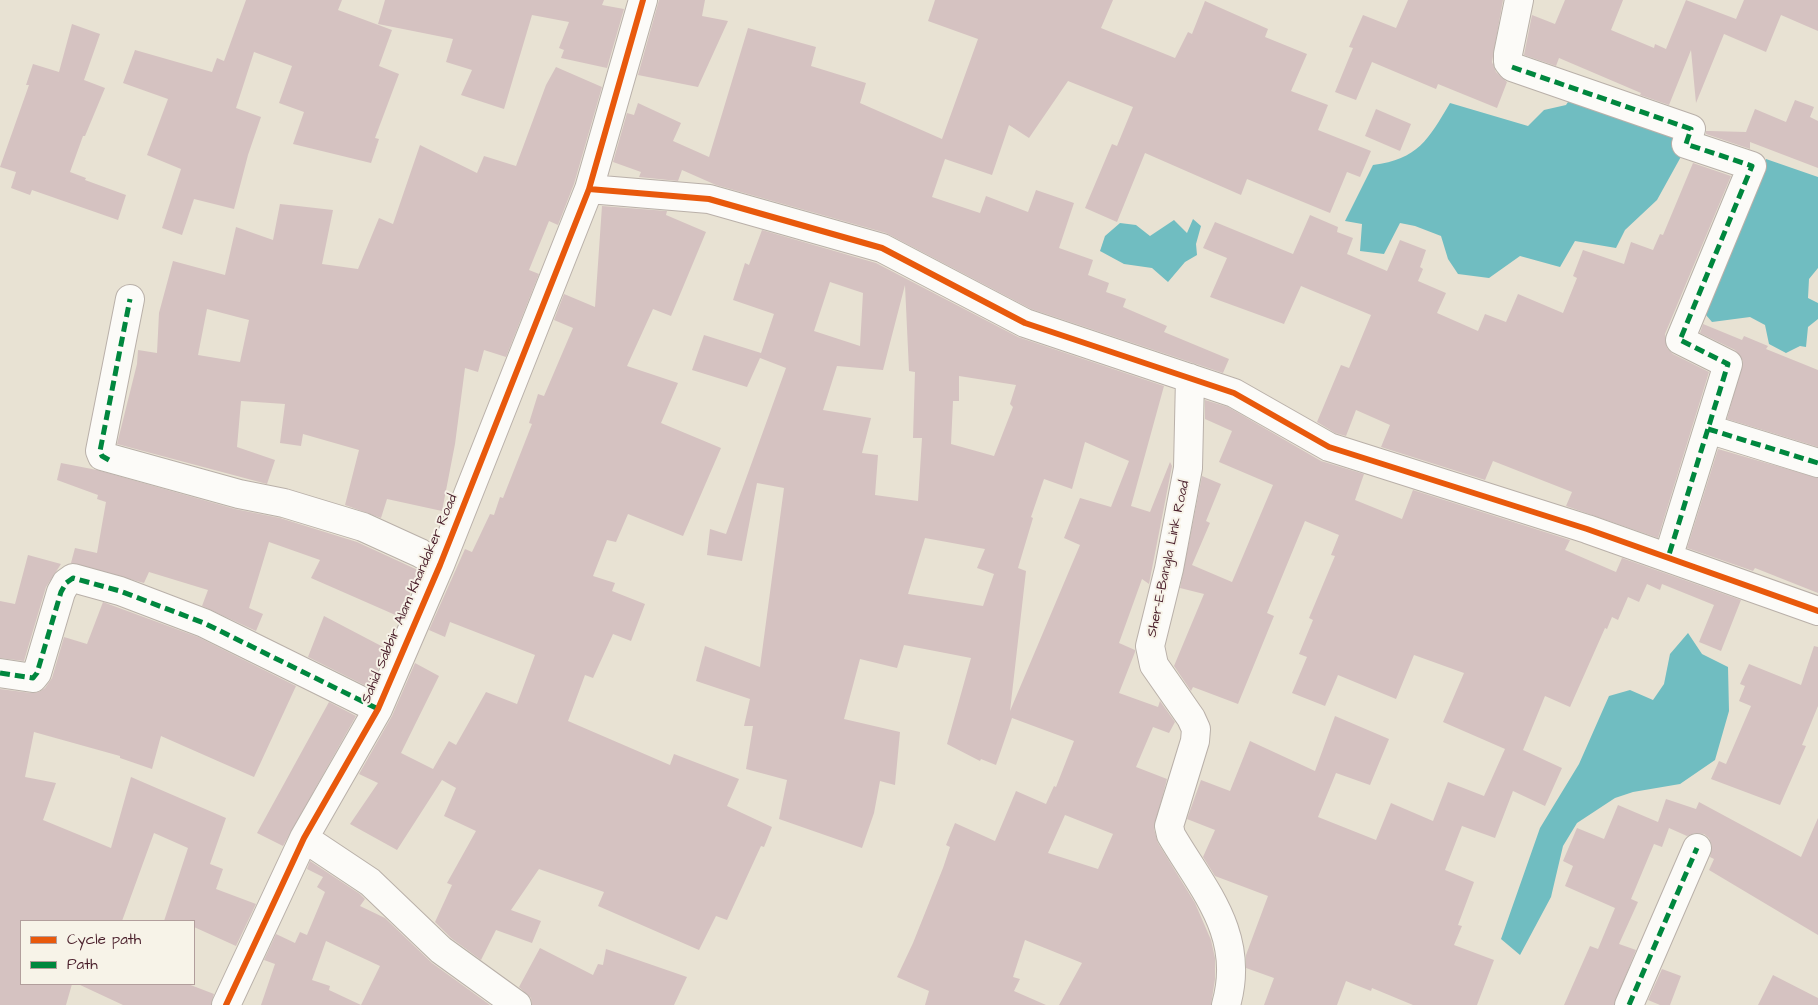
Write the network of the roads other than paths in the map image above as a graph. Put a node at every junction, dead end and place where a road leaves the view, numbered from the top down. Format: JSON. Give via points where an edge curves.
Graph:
{"nodes":[{"id":1,"x":643,"y":0,"type":"edge"},
{"id":2,"x":1519,"y":0,"type":"edge"},
{"id":3,"x":589,"y":189,"type":"junction"},
{"id":4,"x":130,"y":298,"type":"dead end"},
{"id":5,"x":1190,"y":378,"type":"junction"},
{"id":6,"x":1708,"y":429,"type":"junction"},
{"id":7,"x":1818,"y":463,"type":"edge"},
{"id":8,"x":1668,"y":558,"type":"junction"},
{"id":9,"x":440,"y":565,"type":"junction"},
{"id":10,"x":1818,"y":612,"type":"edge"},
{"id":11,"x":0,"y":673,"type":"edge"},
{"id":12,"x":378,"y":710,"type":"junction"},
{"id":13,"x":304,"y":838,"type":"junction"},
{"id":14,"x":1697,"y":848,"type":"dead end"},
{"id":15,"x":226,"y":1005,"type":"edge"},
{"id":16,"x":517,"y":1005,"type":"edge"},
{"id":17,"x":1226,"y":1005,"type":"edge"},
{"id":18,"x":1629,"y":1005,"type":"edge"}],
"edges":[{"from":1,"to":3,"type":"street","name":"Sahid Sabbir Alam Khandaker Road"},
{"from":2,"to":6,"type":"street","via":[[1508,54],[1512,67],[1691,129],[1686,144],[1752,166],[1680,340],[1728,364]]},
{"from":3,"to":5,"type":"street","via":[[709,199],[882,248],[1025,322]]},
{"from":3,"to":9,"type":"street","name":"Sahid Sabbir Alam Khandaker Road"},
{"from":4,"to":9,"type":"street","via":[[100,450],[102,456],[363,527]]},
{"from":5,"to":8,"type":"street","via":[[1234,393],[1329,447]]},
{"from":5,"to":17,"type":"street","name":"Sher-E-Bangla Link Road","via":[[1188,468],[1169,570],[1150,646],[1154,665],[1196,729],[1169,826],[1170,834],[1228,934],[1232,972]]},
{"from":6,"to":7,"type":"street"},
{"from":6,"to":8,"type":"street"},
{"from":8,"to":10,"type":"street"},
{"from":9,"to":12,"type":"street","name":"Sahid Sabbir Alam Khandaker Road"},
{"from":11,"to":12,"type":"street","via":[[32,678],[38,673],[61,592],[73,578],[120,591],[204,623]]},
{"from":12,"to":13,"type":"street","name":"Sahid Sabbir Alam Khandaker Road"},
{"from":13,"to":15,"type":"street","name":"Sahid Sabbir Alam Khandaker Road"},
{"from":13,"to":16,"type":"street","via":[[370,882],[441,950]]},
{"from":14,"to":18,"type":"street"}]}
